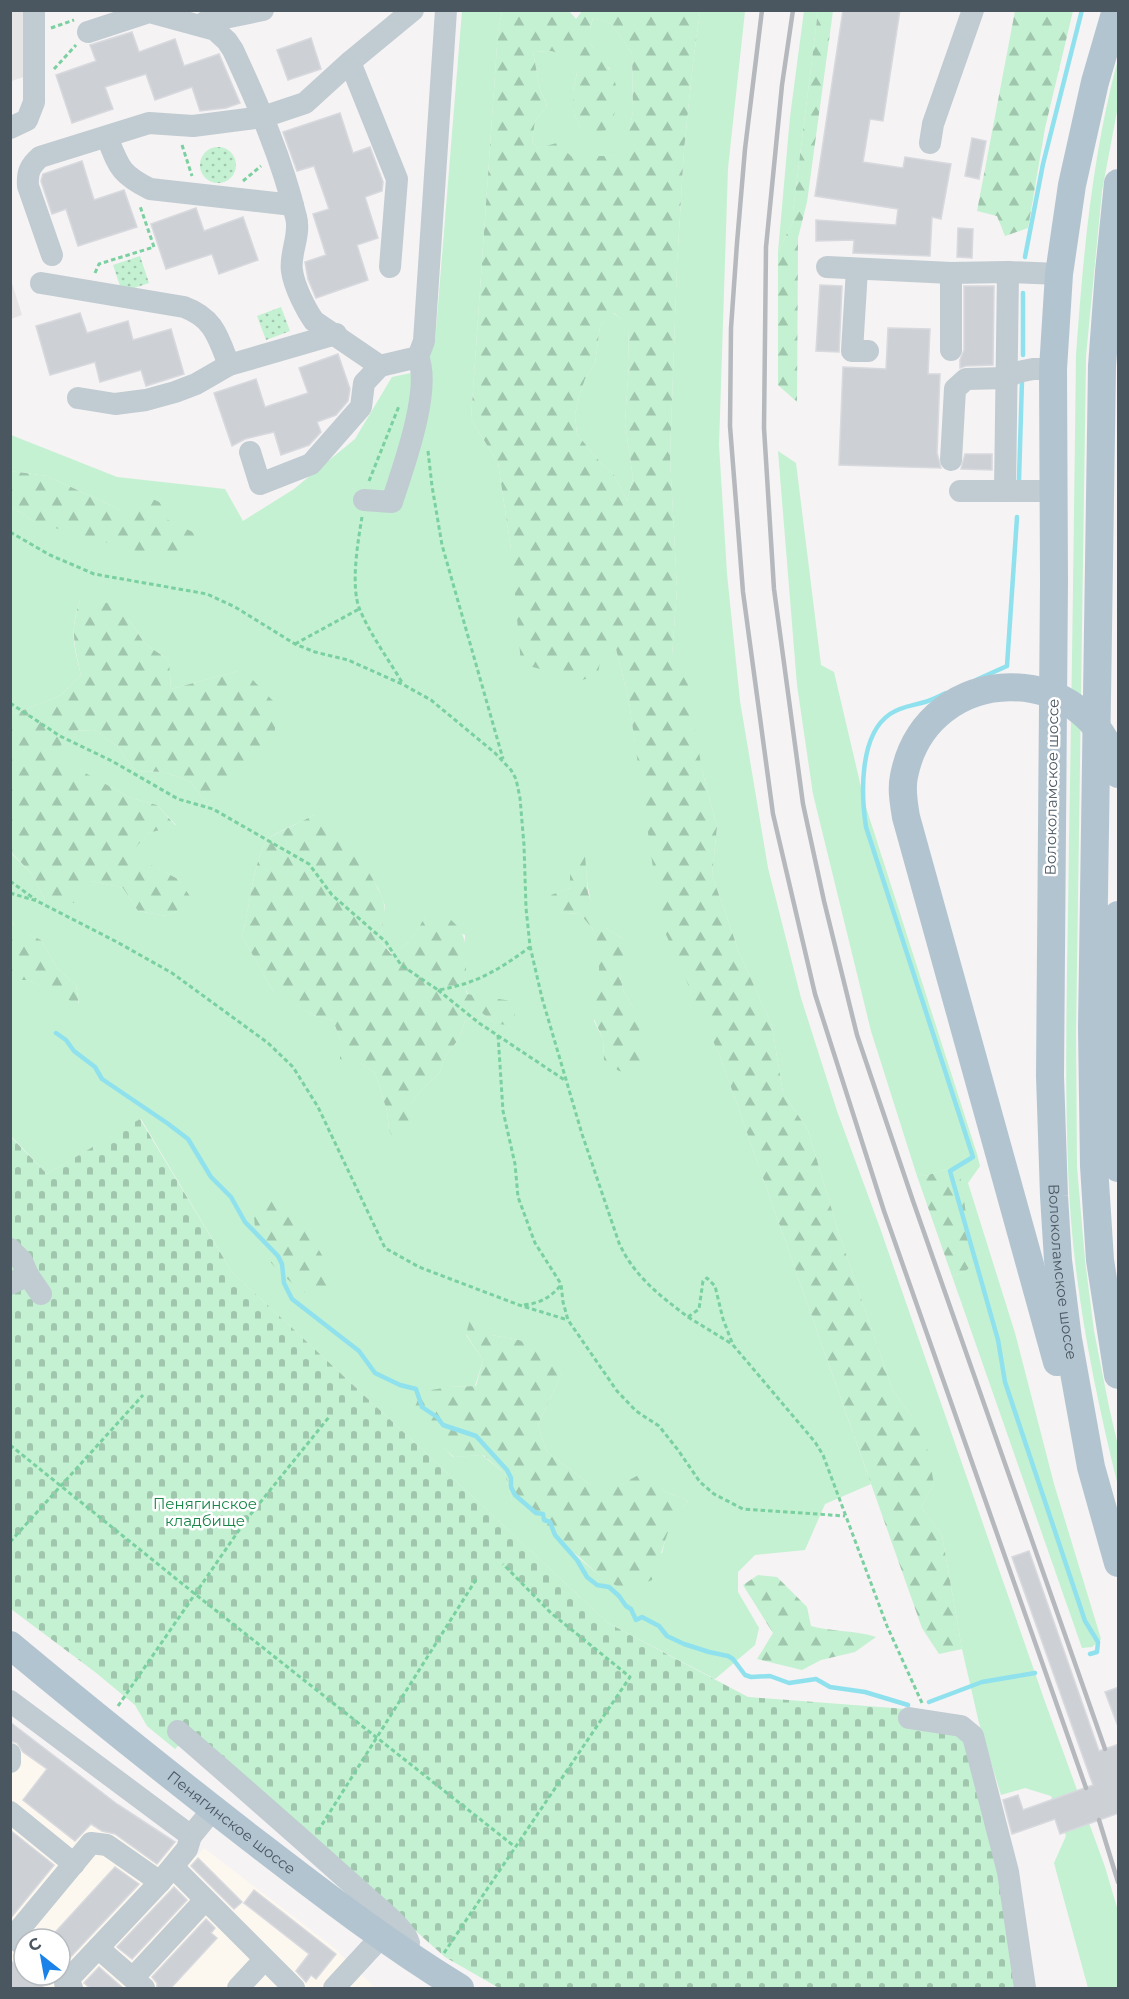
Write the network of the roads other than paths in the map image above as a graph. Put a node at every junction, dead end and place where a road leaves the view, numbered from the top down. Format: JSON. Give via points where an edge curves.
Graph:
{"nodes":[{"id":1,"x":34,"y":10,"type":"edge"},
{"id":2,"x":262,"y":10,"type":"edge"},
{"id":3,"x":413,"y":10,"type":"edge"},
{"id":4,"x":974,"y":10,"type":"edge"},
{"id":5,"x":1116,"y":10,"type":"edge"},
{"id":6,"x":444,"y":11,"type":"edge"},
{"id":7,"x":201,"y":25,"type":"junction"},
{"id":8,"x":88,"y":32,"type":"road end"},
{"id":9,"x":350,"y":62,"type":"junction"},
{"id":10,"x":264,"y":117,"type":"junction"},
{"id":11,"x":10,"y":128,"type":"edge"},
{"id":12,"x":107,"y":137,"type":"junction"},
{"id":13,"x":930,"y":143,"type":"dead end"},
{"id":14,"x":1119,"y":183,"type":"edge"},
{"id":15,"x":293,"y":205,"type":"junction"},
{"id":16,"x":52,"y":255,"type":"dead end"},
{"id":17,"x":390,"y":267,"type":"dead end"},
{"id":18,"x":827,"y":267,"type":"dead end"},
{"id":19,"x":856,"y":269,"type":"junction"},
{"id":20,"x":1008,"y":272,"type":"junction"},
{"id":21,"x":951,"y":273,"type":"junction"},
{"id":22,"x":1059,"y":274,"type":"junction"},
{"id":23,"x":41,"y":283,"type":"dead end"},
{"id":24,"x":336,"y":334,"type":"junction"},
{"id":25,"x":421,"y":349,"type":"junction"},
{"id":26,"x":951,"y":350,"type":"dead end"},
{"id":27,"x":868,"y":351,"type":"dead end"},
{"id":28,"x":229,"y":365,"type":"junction"},
{"id":29,"x":380,"y":366,"type":"junction"},
{"id":30,"x":1053,"y":369,"type":"junction"},
{"id":31,"x":1006,"y":378,"type":"junction"},
{"id":32,"x":78,"y":398,"type":"dead end"},
{"id":33,"x":250,"y":452,"type":"dead end"},
{"id":34,"x":951,"y":460,"type":"dead end"},
{"id":35,"x":960,"y":491,"type":"dead end"},
{"id":36,"x":1005,"y":491,"type":"junction"},
{"id":37,"x":1053,"y":491,"type":"junction"},
{"id":38,"x":364,"y":500,"type":"road end"},
{"id":39,"x":1119,"y":754,"type":"edge"},
{"id":40,"x":1119,"y":774,"type":"edge"},
{"id":41,"x":1095,"y":839,"type":"junction"},
{"id":42,"x":1119,"y":915,"type":"edge"},
{"id":43,"x":1119,"y":1168,"type":"edge"},
{"id":44,"x":10,"y":1249,"type":"edge"},
{"id":45,"x":26,"y":1284,"type":"edge"},
{"id":46,"x":1119,"y":1375,"type":"edge"},
{"id":47,"x":1091,"y":1467,"type":"junction"},
{"id":48,"x":1119,"y":1563,"type":"edge"},
{"id":49,"x":10,"y":1645,"type":"edge"},
{"id":50,"x":10,"y":1701,"type":"edge"},
{"id":51,"x":920,"y":1720,"type":"road end"},
{"id":52,"x":178,"y":1731,"type":"dead end"},
{"id":53,"x":10,"y":1754,"type":"edge"},
{"id":54,"x":10,"y":1762,"type":"edge"},
{"id":55,"x":213,"y":1809,"type":"junction"},
{"id":56,"x":10,"y":1812,"type":"edge"},
{"id":57,"x":191,"y":1836,"type":"junction"},
{"id":58,"x":74,"y":1864,"type":"junction"},
{"id":59,"x":167,"y":1874,"type":"junction"},
{"id":60,"x":205,"y":1900,"type":"junction"},
{"id":61,"x":27,"y":1927,"type":"edge"},
{"id":62,"x":392,"y":1945,"type":"junction"},
{"id":63,"x":98,"y":1948,"type":"junction"},
{"id":64,"x":264,"y":1960,"type":"junction"},
{"id":65,"x":72,"y":1974,"type":"edge"},
{"id":66,"x":139,"y":1983,"type":"edge"},
{"id":67,"x":238,"y":1989,"type":"edge"},
{"id":68,"x":294,"y":1989,"type":"edge"},
{"id":69,"x":334,"y":1989,"type":"edge"},
{"id":70,"x":460,"y":1989,"type":"edge"},
{"id":71,"x":1025,"y":1989,"type":"edge"}],
"edges":[{"from":1,"to":11,"type":"street","via":[[34,102],[27,120]]},
{"from":2,"to":7,"type":"street"},
{"from":3,"to":9,"type":"street"},
{"from":4,"to":13,"type":"street","via":[[933,124]]},
{"from":5,"to":22,"type":"main road","name":"Волоколамское шоссе","via":[[1072,185]]},
{"from":6,"to":25,"type":"street"},
{"from":7,"to":8,"type":"street","via":[[149,12]]},
{"from":7,"to":10,"type":"street","via":[[227,40]]},
{"from":9,"to":10,"type":"street","via":[[305,103]]},
{"from":9,"to":17,"type":"street","via":[[397,179]]},
{"from":10,"to":12,"type":"street","via":[[193,126],[149,123]]},
{"from":10,"to":15,"type":"street"},
{"from":12,"to":15,"type":"street","via":[[119,166],[132,180],[150,189]]},
{"from":12,"to":16,"type":"street","via":[[40,157],[32,164],[28,186]]},
{"from":14,"to":41,"type":"main road","via":[[1102,366]]},
{"from":15,"to":24,"type":"street","via":[[297,221],[292,271],[307,312]]},
{"from":18,"to":19,"type":"street"},
{"from":19,"to":21,"type":"street"},
{"from":19,"to":27,"type":"street","via":[[852,351]]},
{"from":20,"to":21,"type":"street"},
{"from":20,"to":22,"type":"street"},
{"from":20,"to":31,"type":"street"},
{"from":21,"to":26,"type":"street"},
{"from":22,"to":30,"type":"main road","name":"Волоколамское шоссе"},
{"from":23,"to":28,"type":"street","via":[[198,312],[217,334]]},
{"from":24,"to":28,"type":"street"},
{"from":24,"to":29,"type":"street"},
{"from":25,"to":29,"type":"street"},
{"from":25,"to":38,"type":"street","via":[[420,399],[392,502]]},
{"from":28,"to":32,"type":"street","via":[[196,384],[146,400],[115,404]]},
{"from":29,"to":33,"type":"street","via":[[364,383],[361,407],[311,464],[260,484]]},
{"from":30,"to":31,"type":"street","via":[[1033,369]]},
{"from":30,"to":37,"type":"main road","name":"Волоколамское шоссе"},
{"from":31,"to":34,"type":"street","via":[[966,379],[955,389]]},
{"from":31,"to":36,"type":"street"},
{"from":35,"to":36,"type":"street"},
{"from":36,"to":37,"type":"street"},
{"from":37,"to":47,"type":"main road","name":"Волоколамское шоссе","via":[[1050,1076],[1054,1196],[1068,1339]]},
{"from":39,"to":41,"type":"street"},
{"from":40,"to":47,"type":"main road","via":[[1109,747],[1081,711],[1055,695],[1026,687],[996,687],[967,696],[941,713],[925,729],[903,778],[906,817],[1053,1351]]},
{"from":41,"to":46,"type":"main road","via":[[1094,1166],[1100,1260]]},
{"from":42,"to":43,"type":"main road"},
{"from":44,"to":45,"type":"street","via":[[22,1261]]},
{"from":47,"to":48,"type":"main road","name":"Волоколамское шоссе"},
{"from":49,"to":55,"type":"main road","name":"Пенягинское шоссе"},
{"from":50,"to":57,"type":"street"},
{"from":51,"to":71,"type":"street","via":[[961,1726],[973,1736],[1008,1872]]},
{"from":52,"to":62,"type":"street","via":[[408,1938],[409,1943]]},
{"from":53,"to":54,"type":"street"},
{"from":55,"to":57,"type":"street"},
{"from":55,"to":62,"type":"main road","name":"Пенягинское шоссе"},
{"from":56,"to":58,"type":"street"},
{"from":57,"to":59,"type":"street","via":[[187,1849]]},
{"from":58,"to":59,"type":"street","via":[[91,1844],[107,1845]]},
{"from":58,"to":61,"type":"street"},
{"from":59,"to":60,"type":"street"},
{"from":59,"to":63,"type":"street"},
{"from":60,"to":64,"type":"street"},
{"from":60,"to":66,"type":"street"},
{"from":62,"to":69,"type":"street"},
{"from":62,"to":70,"type":"main road","name":"Пенягинское шоссе"},
{"from":63,"to":65,"type":"street"},
{"from":63,"to":66,"type":"street"},
{"from":64,"to":67,"type":"street"},
{"from":64,"to":68,"type":"street"}]}
